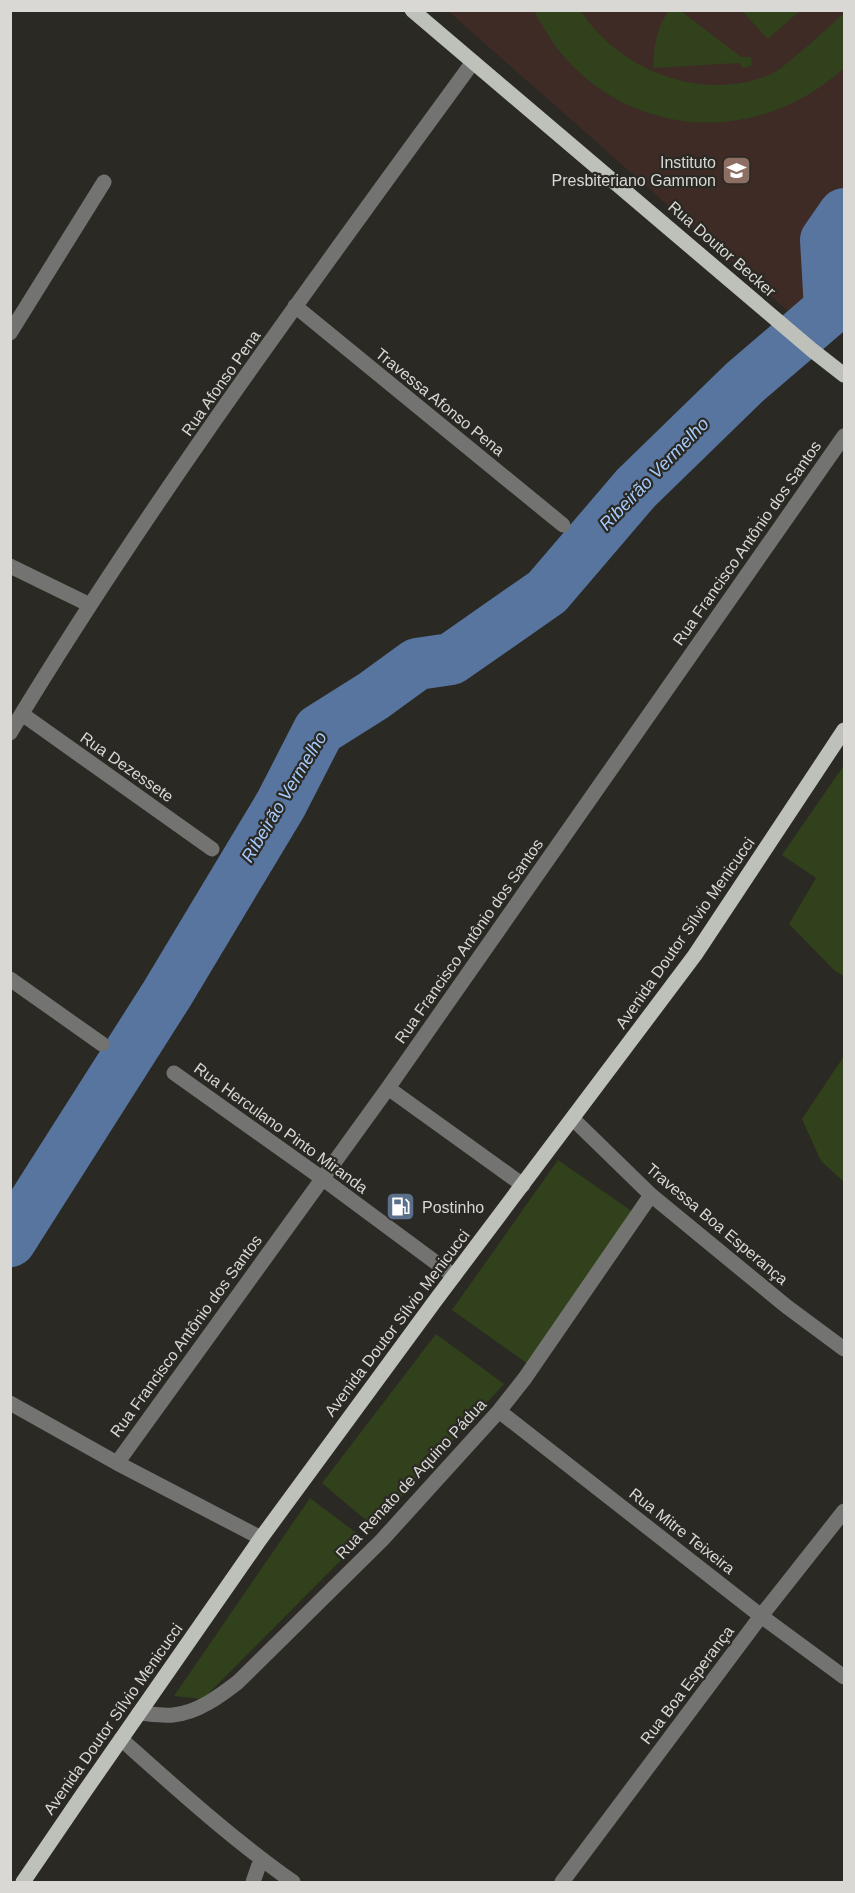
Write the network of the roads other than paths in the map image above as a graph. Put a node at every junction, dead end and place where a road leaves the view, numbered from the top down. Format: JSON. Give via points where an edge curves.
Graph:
{"nodes":[{"id":1,"x":412,"y":10,"type":"edge"},
{"id":2,"x":473,"y":62,"type":"junction"},
{"id":3,"x":104,"y":182,"type":"dead end"},
{"id":4,"x":295,"y":306,"type":"junction"},
{"id":5,"x":10,"y":333,"type":"edge"},
{"id":6,"x":844,"y":375,"type":"edge"},
{"id":7,"x":844,"y":436,"type":"edge"},
{"id":8,"x":563,"y":525,"type":"dead end"},
{"id":9,"x":10,"y":566,"type":"edge"},
{"id":10,"x":90,"y":605,"type":"junction"},
{"id":11,"x":22,"y":714,"type":"junction"},
{"id":12,"x":844,"y":730,"type":"edge"},
{"id":13,"x":10,"y":733,"type":"edge"},
{"id":14,"x":212,"y":849,"type":"dead end"},
{"id":15,"x":10,"y":979,"type":"edge"},
{"id":16,"x":102,"y":1044,"type":"dead end"},
{"id":17,"x":174,"y":1073,"type":"dead end"},
{"id":18,"x":388,"y":1088,"type":"junction"},
{"id":19,"x":573,"y":1119,"type":"junction"},
{"id":20,"x":323,"y":1179,"type":"junction"},
{"id":21,"x":523,"y":1185,"type":"junction"},
{"id":22,"x":651,"y":1195,"type":"junction"},
{"id":23,"x":454,"y":1276,"type":"junction"},
{"id":24,"x":844,"y":1349,"type":"edge"},
{"id":25,"x":10,"y":1403,"type":"edge"},
{"id":26,"x":499,"y":1411,"type":"junction"},
{"id":27,"x":117,"y":1463,"type":"junction"},
{"id":28,"x":844,"y":1511,"type":"edge"},
{"id":29,"x":261,"y":1538,"type":"junction"},
{"id":30,"x":761,"y":1616,"type":"junction"},
{"id":31,"x":844,"y":1677,"type":"edge"},
{"id":32,"x":139,"y":1713,"type":"junction"},
{"id":33,"x":121,"y":1739,"type":"junction"},
{"id":34,"x":261,"y":1859,"type":"junction"},
{"id":35,"x":23,"y":1882,"type":"edge"},
{"id":36,"x":253,"y":1882,"type":"edge"},
{"id":37,"x":293,"y":1882,"type":"edge"},
{"id":38,"x":562,"y":1882,"type":"edge"}],
"edges":[{"from":1,"to":2,"type":"main road","name":"Rua Doutor Becker"},
{"from":2,"to":4,"type":"street","name":"Rua Afonso Pena"},
{"from":2,"to":6,"type":"main road","name":"Rua Doutor Becker"},
{"from":3,"to":5,"type":"street"},
{"from":4,"to":8,"type":"street","name":"Travessa Afonso Pena"},
{"from":4,"to":10,"type":"street","name":"Rua Afonso Pena"},
{"from":7,"to":18,"type":"street","name":"Rua Francisco Antônio dos Santos"},
{"from":9,"to":10,"type":"street"},
{"from":10,"to":11,"type":"street","name":"Rua Afonso Pena"},
{"from":11,"to":13,"type":"street","name":"Rua Afonso Pena"},
{"from":11,"to":14,"type":"street","name":"Rua Dezessete"},
{"from":12,"to":19,"type":"main road","name":"Avenida Doutor Sílvio Menicucci","via":[[695,955]]},
{"from":15,"to":16,"type":"street"},
{"from":17,"to":20,"type":"street","name":"Rua Herculano Pinto Miranda"},
{"from":18,"to":20,"type":"street","name":"Rua Francisco Antônio dos Santos"},
{"from":18,"to":21,"type":"street"},
{"from":19,"to":21,"type":"main road","name":"Avenida Doutor Sílvio Menicucci"},
{"from":19,"to":22,"type":"street","name":"Travessa Boa Esperança"},
{"from":20,"to":23,"type":"street","name":"Rua Herculano Pinto Miranda"},
{"from":20,"to":27,"type":"street","name":"Rua Francisco Antônio dos Santos"},
{"from":21,"to":23,"type":"main road","name":"Avenida Doutor Sílvio Menicucci"},
{"from":22,"to":24,"type":"street","name":"Travessa Boa Esperança"},
{"from":22,"to":26,"type":"street","name":"Rua Renato de Aquino Pádua"},
{"from":23,"to":29,"type":"main road","name":"Avenida Doutor Sílvio Menicucci"},
{"from":25,"to":27,"type":"street"},
{"from":26,"to":30,"type":"street","name":"Rua Mitre Teixeira"},
{"from":26,"to":32,"type":"street","name":"Rua Renato de Aquino Pádua","via":[[382,1540],[238,1682],[193,1710],[174,1715]]},
{"from":27,"to":29,"type":"street"},
{"from":28,"to":30,"type":"street","name":"Rua Boa Esperança"},
{"from":29,"to":32,"type":"main road","name":"Avenida Doutor Sílvio Menicucci"},
{"from":30,"to":31,"type":"street","name":"Rua Mitre Teixeira"},
{"from":30,"to":38,"type":"street","name":"Rua Boa Esperança"},
{"from":32,"to":33,"type":"main road","name":"Avenida Doutor Sílvio Menicucci"},
{"from":33,"to":34,"type":"street"},
{"from":33,"to":35,"type":"main road","name":"Avenida Doutor Sílvio Menicucci"},
{"from":34,"to":36,"type":"street"},
{"from":34,"to":37,"type":"street"}]}
